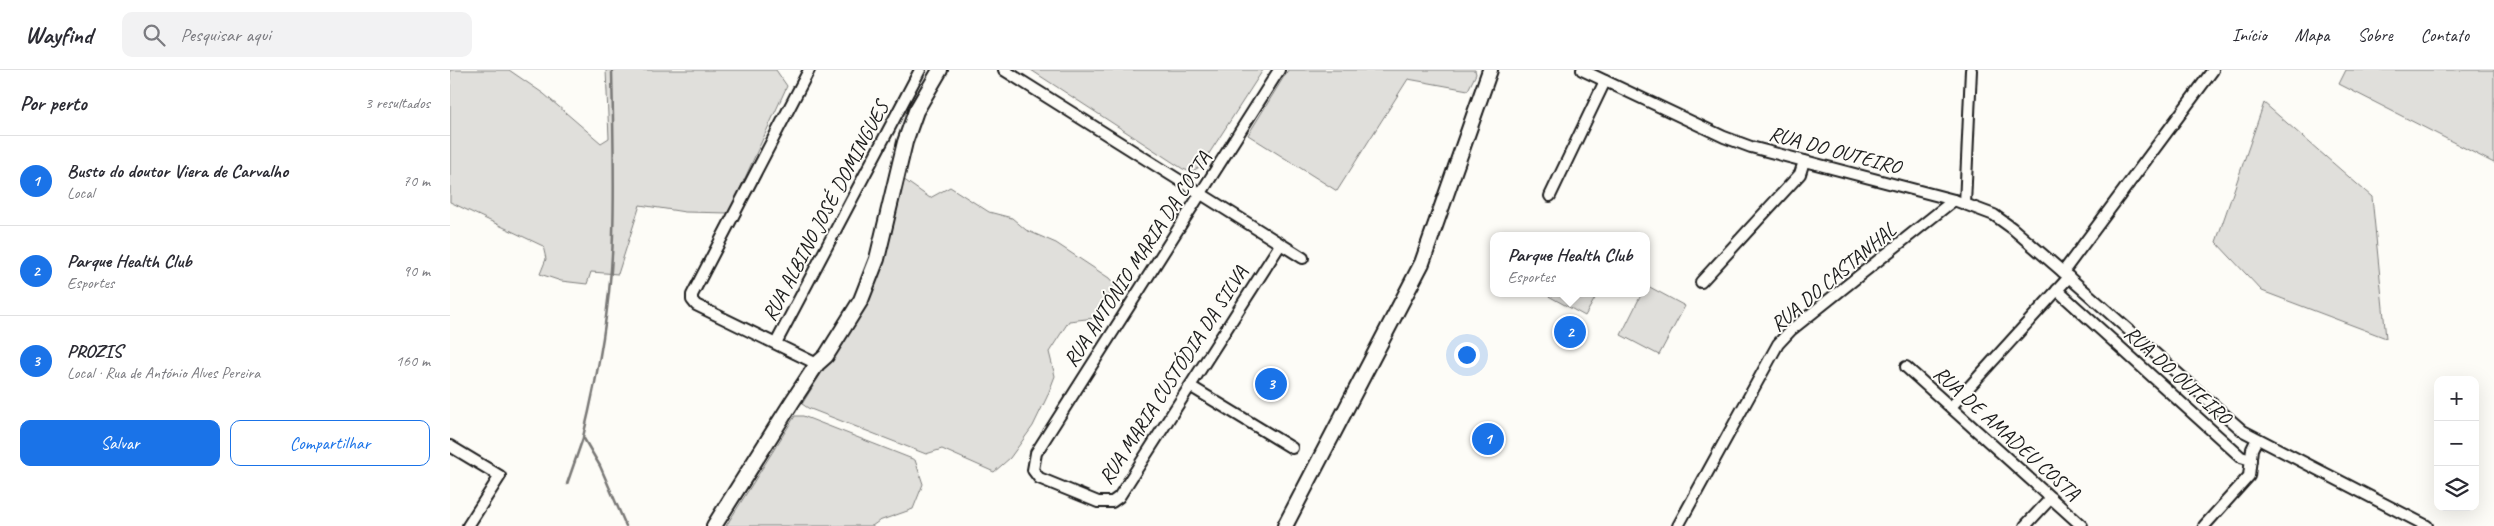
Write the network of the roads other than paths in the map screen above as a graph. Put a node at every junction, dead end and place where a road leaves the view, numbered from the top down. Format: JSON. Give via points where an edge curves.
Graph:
{"nodes":[{"id":1,"x":809,"y":70,"type":"edge"},
{"id":2,"x":920,"y":70,"type":"edge"},
{"id":3,"x":940,"y":70,"type":"edge"},
{"id":4,"x":1004,"y":70,"type":"edge"},
{"id":5,"x":1279,"y":70,"type":"edge"},
{"id":6,"x":1490,"y":70,"type":"edge"},
{"id":7,"x":1582,"y":70,"type":"edge"},
{"id":8,"x":1971,"y":70,"type":"edge"},
{"id":9,"x":2213,"y":70,"type":"edge"},
{"id":10,"x":1605,"y":81,"type":"junction"},
{"id":11,"x":1804,"y":162,"type":"junction"},
{"id":12,"x":1201,"y":194,"type":"junction"},
{"id":13,"x":1550,"y":196,"type":"dead end"},
{"id":14,"x":1954,"y":200,"type":"junction"},
{"id":15,"x":1965,"y":204,"type":"junction"},
{"id":16,"x":1280,"y":245,"type":"junction"},
{"id":17,"x":1303,"y":258,"type":"dead end"},
{"id":18,"x":2066,"y":275,"type":"junction"},
{"id":19,"x":1701,"y":282,"type":"dead end"},
{"id":20,"x":2057,"y":290,"type":"junction"},
{"id":21,"x":776,"y":343,"type":"junction"},
{"id":22,"x":817,"y":364,"type":"junction"},
{"id":23,"x":1906,"y":367,"type":"dead end"},
{"id":24,"x":1190,"y":386,"type":"junction"},
{"id":25,"x":1951,"y":407,"type":"junction"},
{"id":26,"x":2257,"y":439,"type":"junction"},
{"id":27,"x":450,"y":446,"type":"edge"},
{"id":28,"x":1292,"y":448,"type":"dead end"},
{"id":29,"x":2251,"y":460,"type":"junction"},
{"id":30,"x":1033,"y":470,"type":"joint"},
{"id":31,"x":2050,"y":498,"type":"junction"},
{"id":32,"x":468,"y":526,"type":"edge"},
{"id":33,"x":714,"y":526,"type":"edge"},
{"id":34,"x":1285,"y":526,"type":"edge"},
{"id":35,"x":1678,"y":526,"type":"edge"},
{"id":36,"x":2025,"y":526,"type":"edge"},
{"id":37,"x":2082,"y":526,"type":"edge"},
{"id":38,"x":2204,"y":526,"type":"edge"},
{"id":39,"x":2427,"y":526,"type":"edge"}],
"edges":[{"from":1,"to":21,"type":"street","name":"RUA ALBINO JOSÉ DOMINGUES","via":[[692,295],[696,305]]},
{"from":2,"to":21,"type":"street","name":"RUA ALBINO JOSÉ DOMINGUES"},
{"from":3,"to":22,"type":"main road","via":[[916,111],[905,142],[880,241],[818,353]]},
{"from":4,"to":12,"type":"street"},
{"from":5,"to":12,"type":"street","name":"RUA ANTÓNIO MARIA DA COSTA"},
{"from":6,"to":34,"type":"main road","via":[[1422,263]]},
{"from":7,"to":10,"type":"street","name":"RUA DO OUTEIRO"},
{"from":8,"to":15,"type":"street"},
{"from":9,"to":18,"type":"street"},
{"from":10,"to":11,"type":"street","name":"RUA DO OUTEIRO","via":[[1724,137]]},
{"from":10,"to":13,"type":"street"},
{"from":11,"to":14,"type":"street","name":"RUA DO OUTEIRO"},
{"from":11,"to":19,"type":"street","via":[[1800,174]]},
{"from":12,"to":16,"type":"street"},
{"from":12,"to":30,"type":"street","name":"RUA ANTÓNIO MARIA DA COSTA","via":[[1036,453]]},
{"from":14,"to":15,"type":"street","name":"RUA DO OUTEIRO"},
{"from":14,"to":35,"type":"street","name":"RUA DO CASTANHAL","via":[[1791,330],[1778,344]]},
{"from":15,"to":18,"type":"street","name":"RUA DO OUTEIRO","via":[[1994,215]]},
{"from":16,"to":17,"type":"street"},
{"from":16,"to":24,"type":"street","name":"RUA MARIA CUSTÓDIA DA SILVA"},
{"from":18,"to":20,"type":"street"},
{"from":18,"to":26,"type":"street","name":"RUA DO OUTEIRO","via":[[2226,418]]},
{"from":20,"to":25,"type":"street"},
{"from":20,"to":29,"type":"street","name":"RUA DO OUTEIRO","via":[[2241,457]]},
{"from":21,"to":22,"type":"street","name":"RUA ALBINO JOSÉ DOMINGUES"},
{"from":22,"to":33,"type":"main road"},
{"from":23,"to":25,"type":"street","name":"RUA DE AMADEU COSTA"},
{"from":24,"to":28,"type":"street"},
{"from":24,"to":30,"type":"street","name":"RUA MARIA CUSTÓDIA DA SILVA","via":[[1122,492],[1112,502],[1098,502],[1038,478]]},
{"from":25,"to":31,"type":"street","name":"RUA DE AMADEU COSTA"},
{"from":26,"to":29,"type":"street"},
{"from":26,"to":39,"type":"street","name":"RUA DO OUTEIRO"},
{"from":27,"to":32,"type":"street","via":[[500,476]]},
{"from":29,"to":38,"type":"street","via":[[2249,476]]},
{"from":31,"to":36,"type":"street"},
{"from":31,"to":37,"type":"street","name":"RUA DE AMADEU COSTA"}]}
